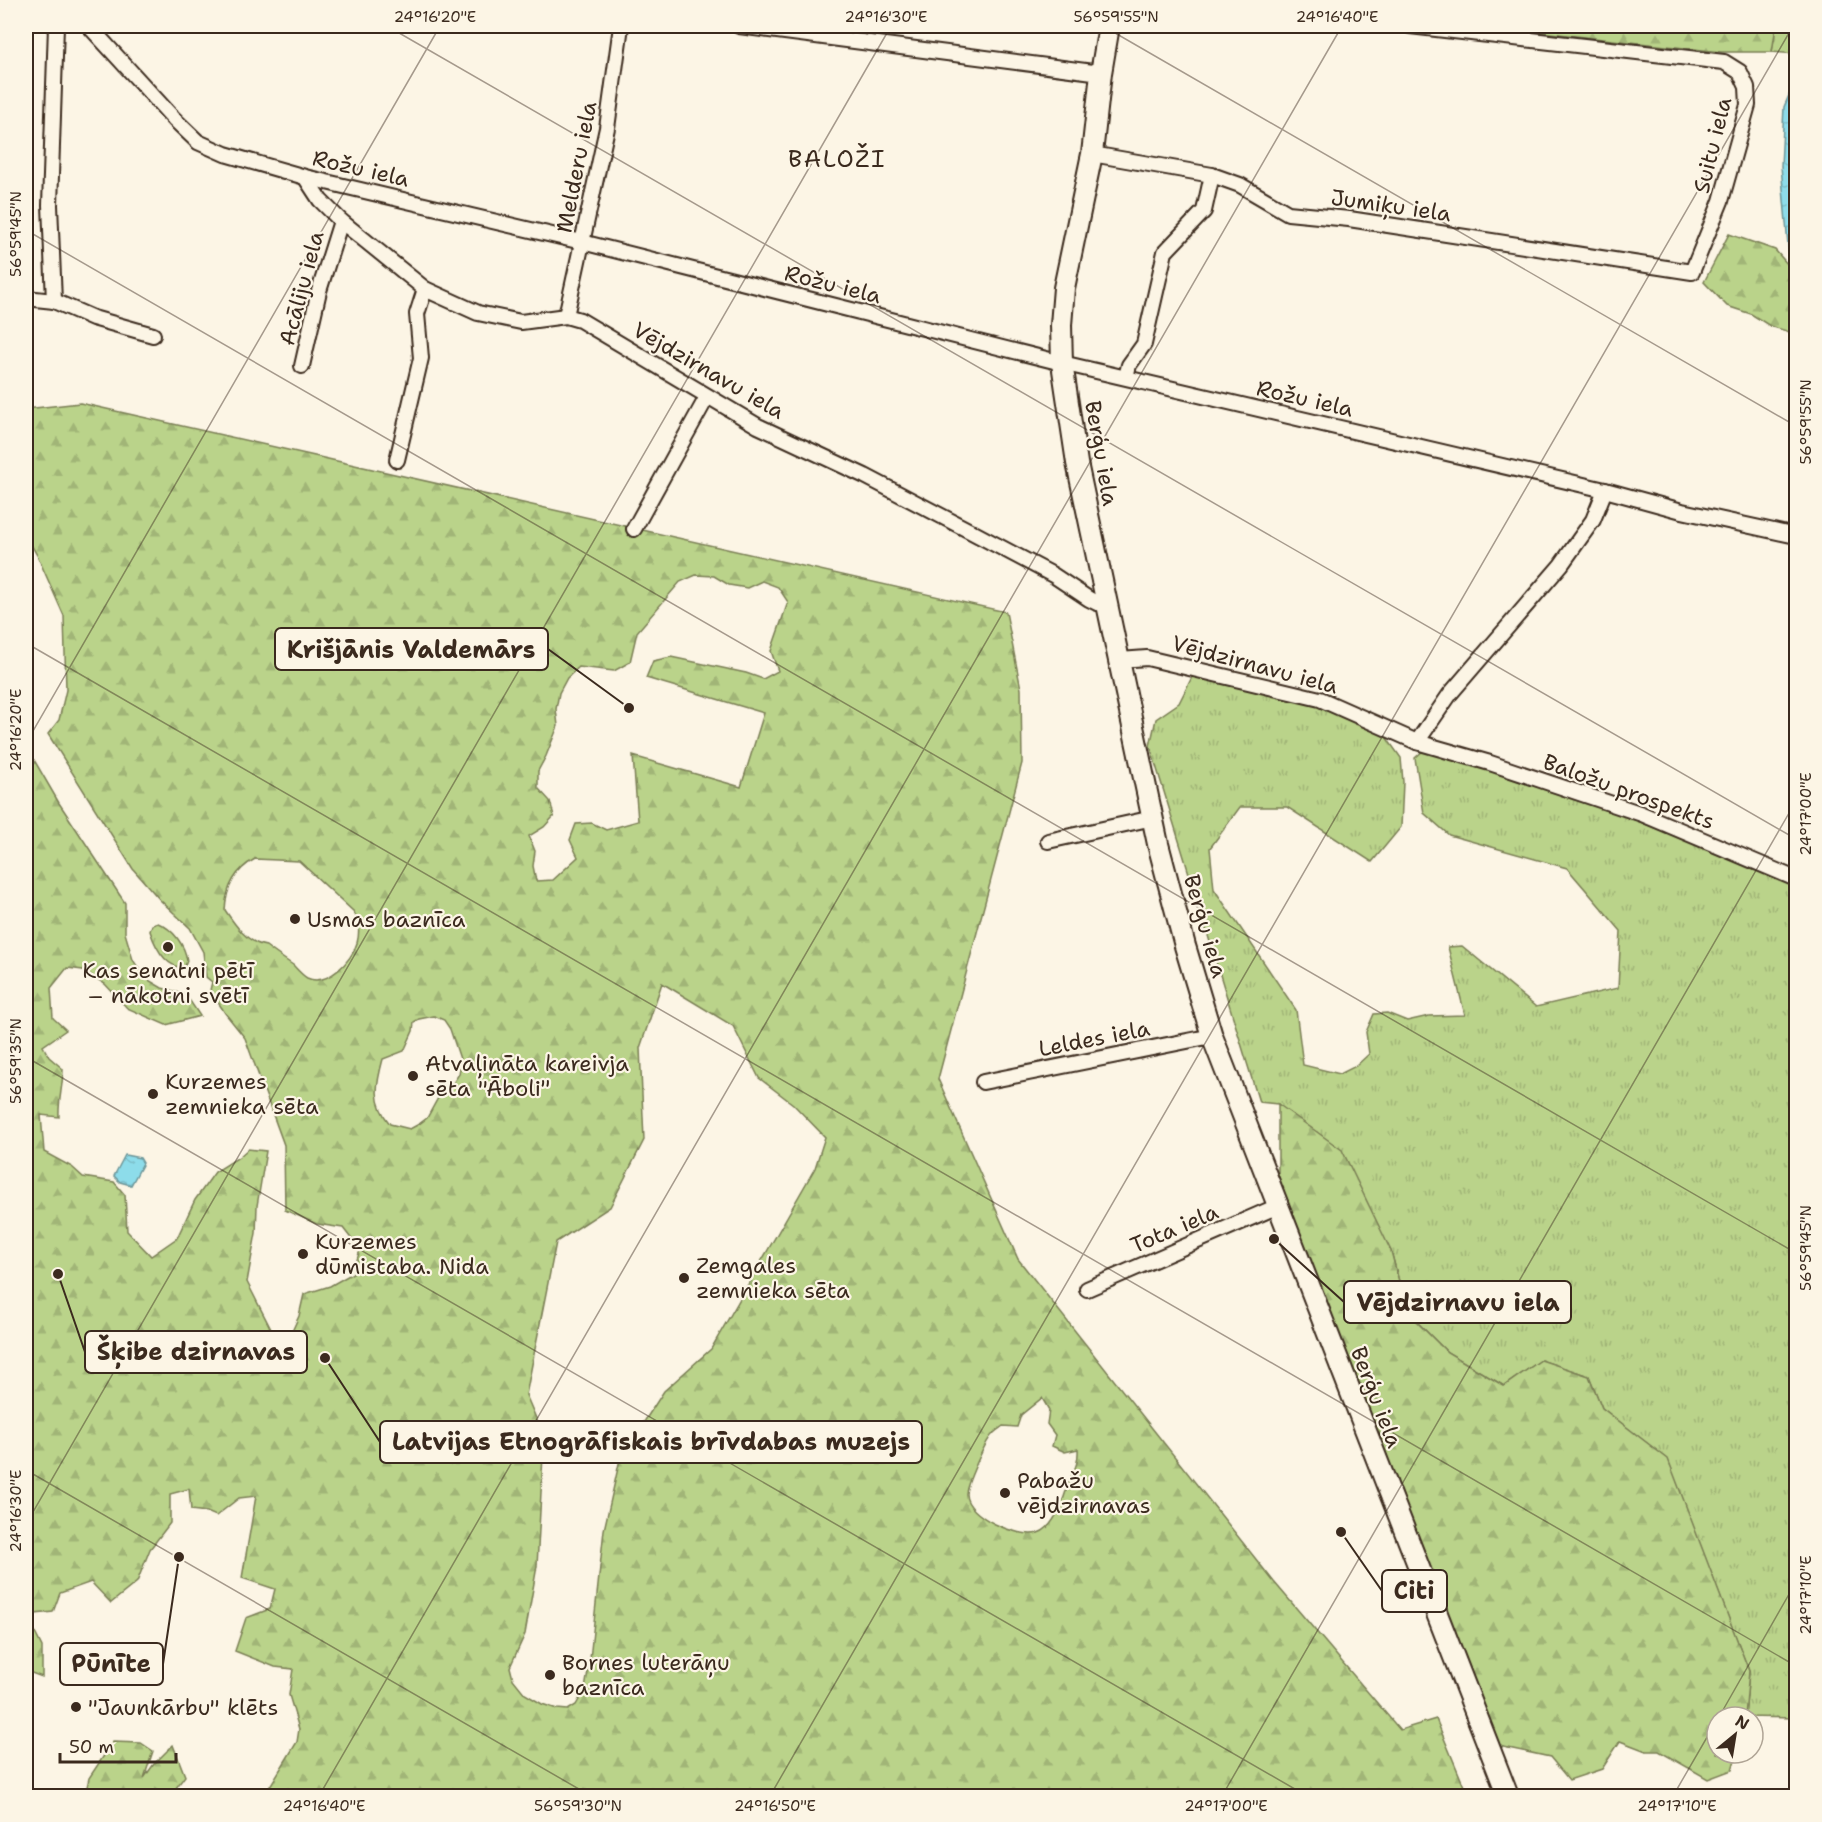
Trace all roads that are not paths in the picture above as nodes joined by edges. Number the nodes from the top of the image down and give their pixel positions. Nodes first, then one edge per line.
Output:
1 (56, 26) edge
2 (89, 26) edge
3 (621, 26) edge
4 (738, 26) edge
5 (1109, 26) edge
6 (1410, 26) edge
7 (818, 30) edge
8 (1101, 73) junction
9 (1092, 154) junction
10 (1212, 175) junction
11 (305, 177) junction
12 (341, 221) junction
13 (582, 242) junction
14 (1692, 272) joint
15 (425, 289) junction
16 (26, 298) edge
17 (54, 301) junction
18 (566, 316) junction
19 (153, 335) dead end
20 (1062, 363) junction
21 (302, 366) dead end
22 (1126, 377) junction
23 (707, 397) junction
24 (397, 460) dead end
25 (1611, 491) junction
26 (634, 529) dead end
27 (1797, 536) edge
28 (1108, 604) junction
29 (1120, 660) junction
30 (1417, 742) junction
31 (1443, 751) joint
32 (1153, 818) junction
33 (1048, 841) dead end
34 (1797, 879) edge
35 (1212, 1036) junction
36 (983, 1082) dead end
37 (1278, 1206) junction
38 (1087, 1289) dead end
39 (1508, 1797) edge

1 - 17 street
2 - 11 street, Rožu iela
3 - 13 street, Melderu iela
4 - 7 street
5 - 8 main road, Berģu iela
6 - 14 street, Suitu iela
7 - 8 street
8 - 9 main road, Berģu iela
9 - 10 street, Jumiķu iela
9 - 20 main road, Berģu iela
10 - 14 street, Jumiķu iela
10 - 22 street
11 - 12 street
11 - 13 street, Rožu iela
12 - 15 street
12 - 21 street, Acāliju iela
13 - 18 street, Melderu iela
13 - 20 street, Rožu iela
15 - 18 street
15 - 24 street
16 - 17 street
17 - 19 street
18 - 23 street, Vējdzirnavu iela
20 - 22 street, Rožu iela
20 - 28 main road, Berģu iela
22 - 25 street, Rožu iela
23 - 26 street
23 - 28 street, Vējdzirnavu iela
25 - 27 street, Rožu iela
25 - 30 street
28 - 29 main road, Berģu iela
29 - 30 street, Vējdzirnavu iela
29 - 32 main road, Berģu iela
30 - 31 street, Vējdzirnavu iela
31 - 34 street, Baložu prospekts
32 - 33 street
32 - 35 main road, Berģu iela
35 - 36 street, Leldes iela
35 - 37 main road, Berģu iela
37 - 38 street, Tota iela
37 - 39 main road, Berģu iela

